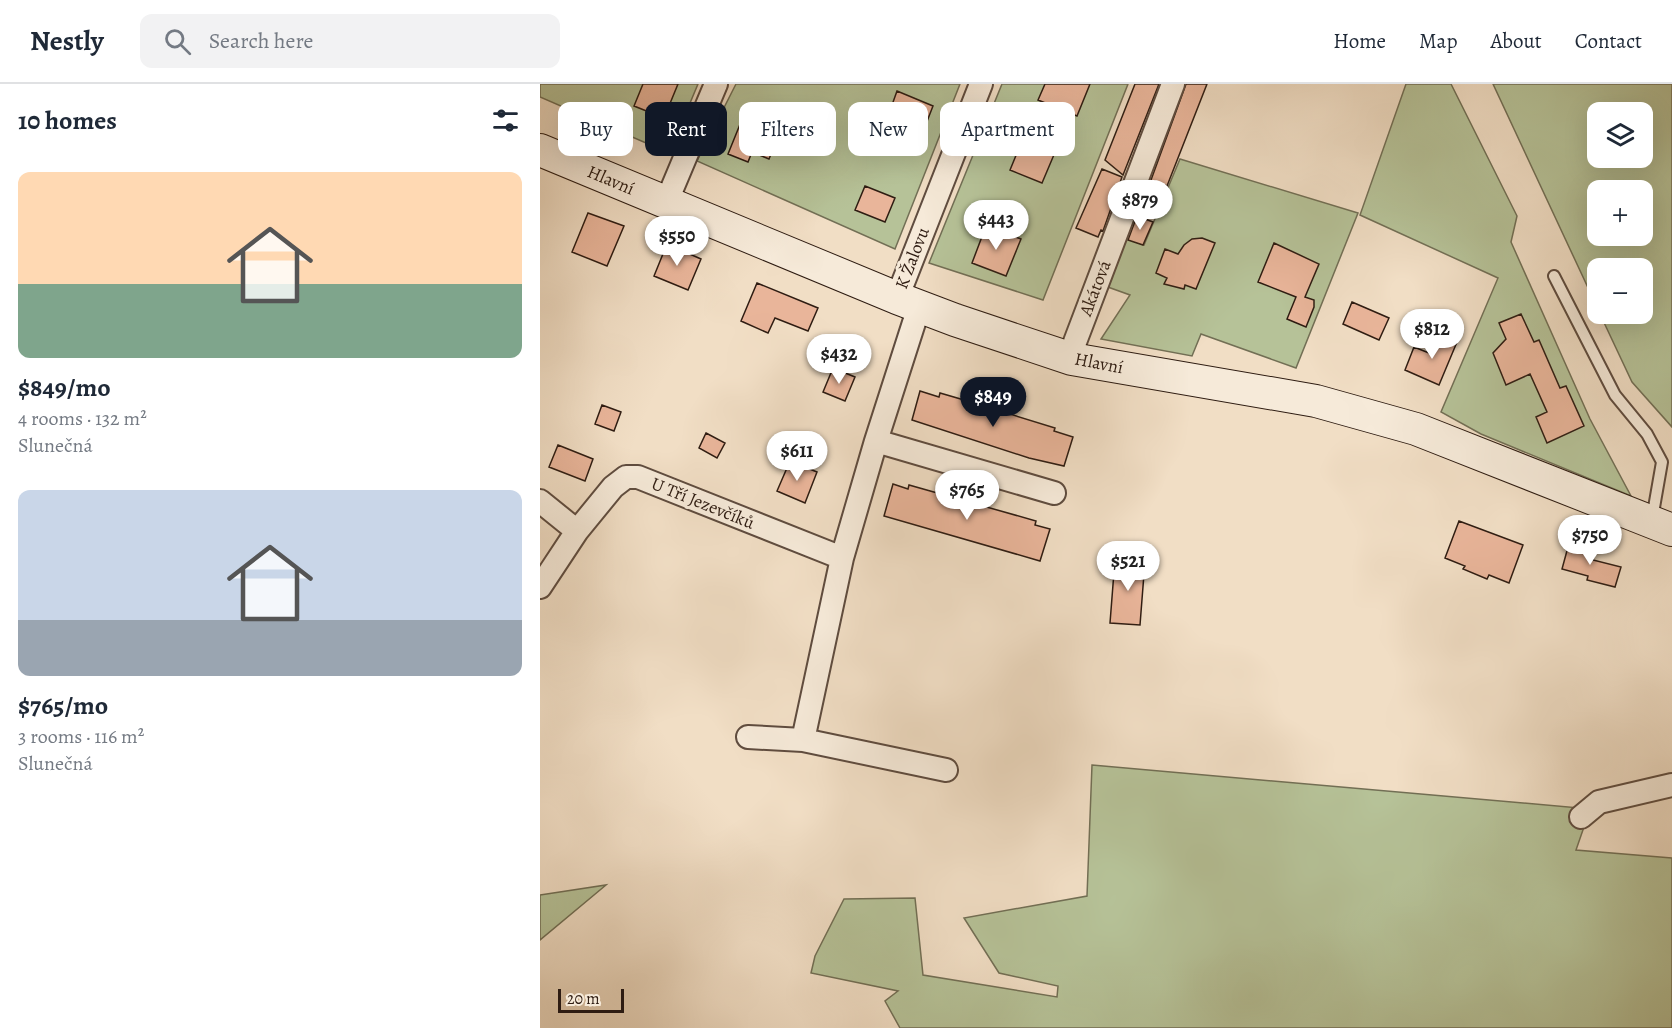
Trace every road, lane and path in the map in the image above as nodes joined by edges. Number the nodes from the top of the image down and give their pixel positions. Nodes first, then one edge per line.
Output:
1 (716, 84) edge
2 (981, 84) edge
3 (1173, 84) edge
4 (540, 150) edge
5 (666, 203) junction
6 (1554, 276) dead end
7 (908, 302) junction
8 (1072, 358) junction
9 (876, 441) junction
10 (1054, 493) dead end
11 (540, 501) edge
12 (1662, 526) edge
13 (576, 531) junction
14 (842, 558) junction
15 (540, 587) edge
16 (748, 737) dead end
17 (803, 740) junction
18 (946, 770) dead end
19 (1672, 785) edge
20 (1581, 817) dead end

1 - 5 street
2 - 7 street, K Žalovu
3 - 8 street, Akátová
4 - 5 street, Hlavní
5 - 7 street, Hlavní
6 - 12 lane
7 - 8 street, Hlavní
7 - 9 street
8 - 12 street, Hlavní
9 - 10 street
9 - 14 street
11 - 13 street
13 - 14 street, U Tří Jezevčíků
13 - 15 street, U Tří Jezevčíků
14 - 17 street
16 - 17 street
17 - 18 street
19 - 20 street

